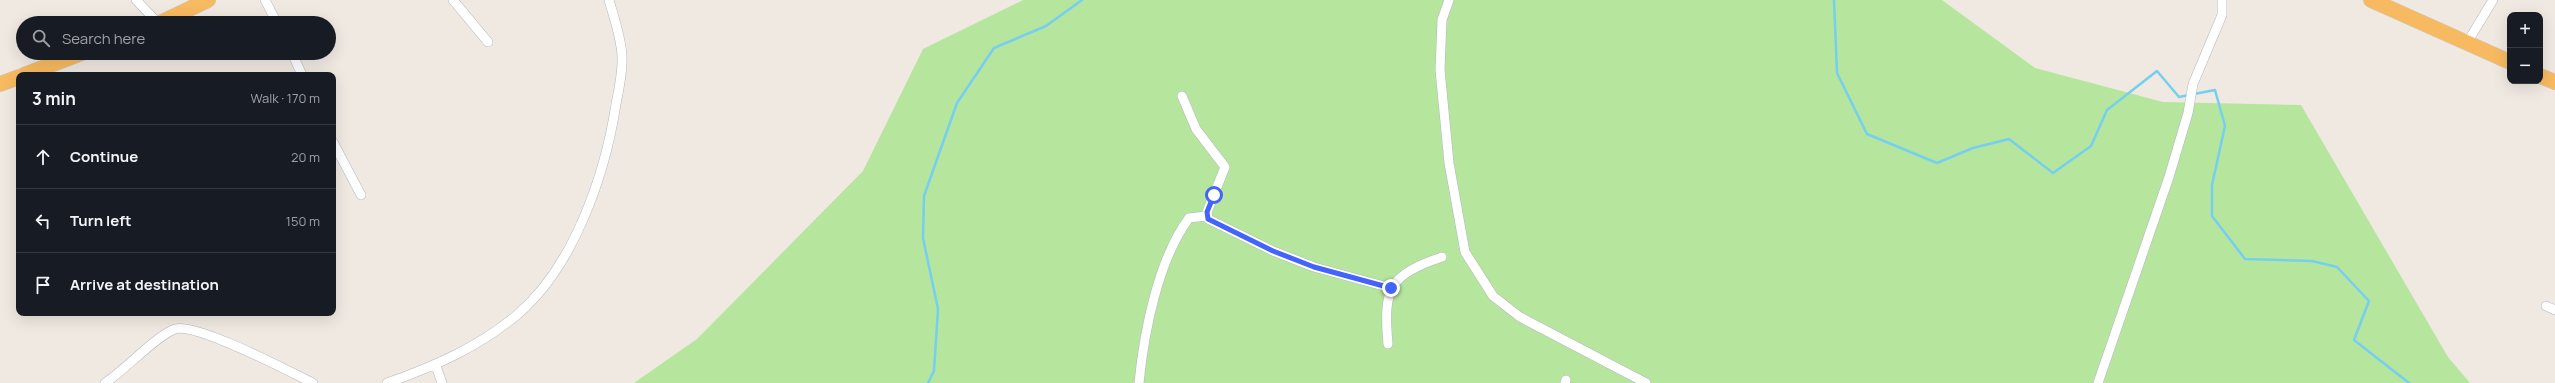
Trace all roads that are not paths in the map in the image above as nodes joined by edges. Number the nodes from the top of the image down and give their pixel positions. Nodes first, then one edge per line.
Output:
1 (136, 0) edge
2 (208, 0) edge
3 (265, 0) edge
4 (453, 0) edge
5 (609, 0) edge
6 (1449, 0) edge
7 (2222, 0) edge
8 (2371, 0) edge
9 (2493, 0) edge
10 (152, 16) edge
11 (174, 16) edge
12 (273, 16) edge
13 (488, 42) dead end
14 (2467, 43) junction
15 (64, 60) edge
16 (295, 60) edge
17 (2507, 61) edge
18 (32, 72) edge
19 (301, 72) edge
20 (2543, 77) edge
21 (16, 78) edge
22 (2555, 82) edge
23 (0, 84) edge
24 (1182, 96) dead end
25 (336, 148) edge
26 (361, 195) dead end
27 (1206, 216) junction
28 (1442, 257) dead end
29 (1391, 288) junction
30 (2546, 306) dead end
31 (2555, 310) edge
32 (1388, 344) dead end
33 (436, 366) junction
34 (105, 383) edge
35 (313, 383) edge
36 (387, 383) edge
37 (442, 383) edge
38 (1139, 383) edge
39 (1646, 383) edge
40 (2098, 383) edge

1 - 10 street
2 - 11 highway
3 - 12 street
4 - 13 street
5 - 33 street
6 - 39 street
7 - 40 street
8 - 14 highway
9 - 14 street
14 - 17 highway
15 - 18 highway
16 - 19 street
20 - 22 highway
21 - 23 highway
24 - 27 street
25 - 26 street
27 - 29 street
27 - 38 street
28 - 29 street
29 - 32 street
30 - 31 street
33 - 36 street
33 - 37 street
34 - 35 street

